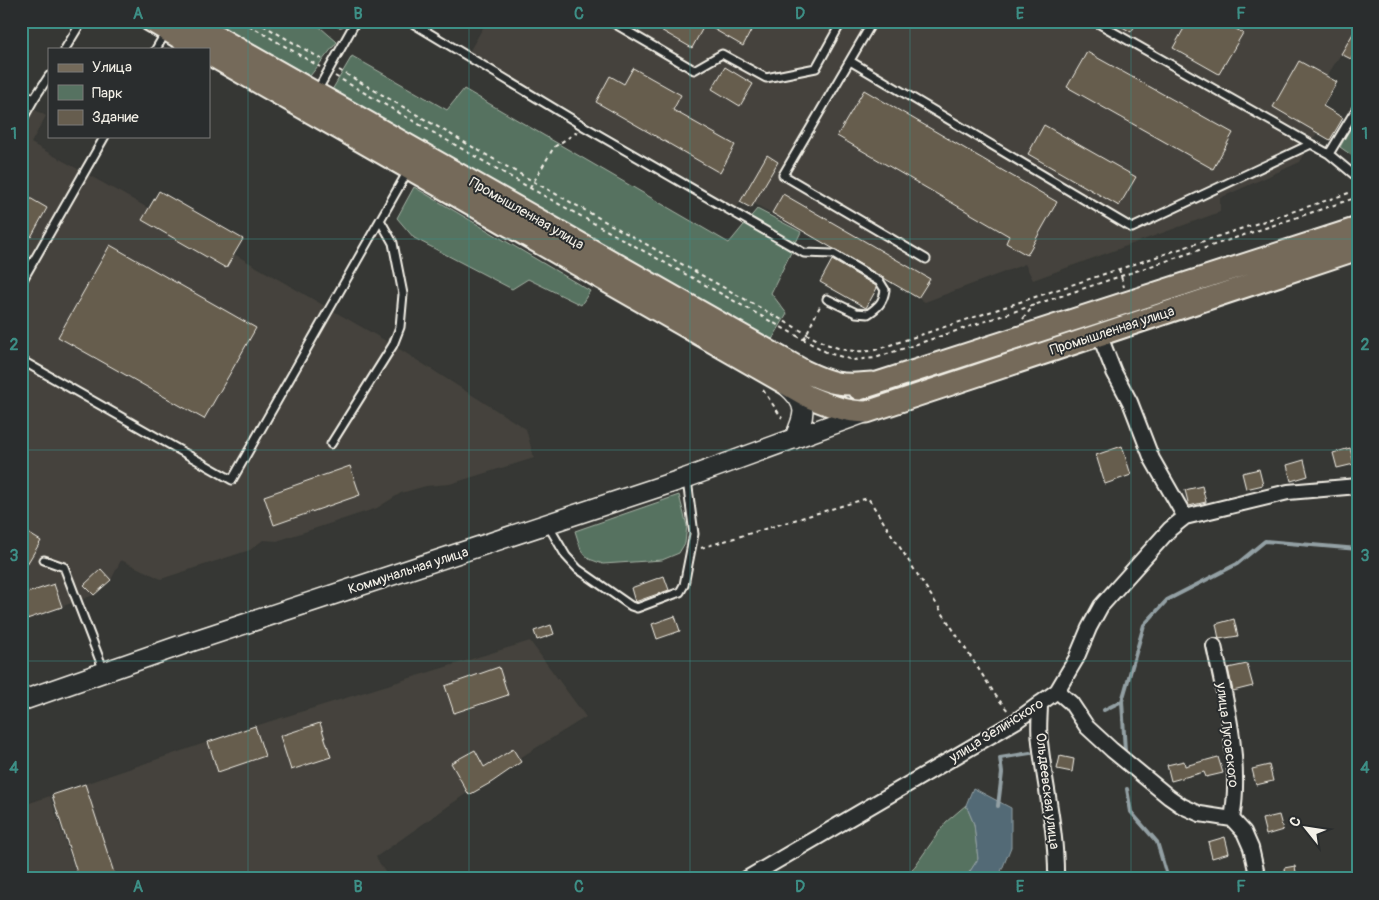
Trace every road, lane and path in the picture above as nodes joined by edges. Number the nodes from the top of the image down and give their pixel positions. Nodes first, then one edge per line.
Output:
1 (82, 21) edge
2 (189, 21) edge
3 (256, 21) edge
4 (356, 21) edge
5 (409, 21) edge
6 (610, 21) edge
7 (842, 21) edge
8 (873, 21) edge
9 (1094, 21) edge
10 (163, 24) edge
11 (66, 48) edge
12 (156, 48) edge
13 (198, 48) edge
14 (210, 54) edge
15 (850, 61) junction
16 (332, 65) junction
17 (48, 78) edge
18 (21, 92) edge
19 (34, 99) junction
20 (310, 101) junction
21 (1358, 106) edge
22 (21, 122) edge
23 (585, 127) junction
24 (104, 138) edge
25 (1311, 144) junction
26 (1328, 154) junction
27 (414, 160) junction
28 (499, 170) dead end
29 (1358, 178) edge
30 (530, 188) dead end
31 (380, 220) junction
32 (1358, 228) edge
33 (1358, 249) edge
34 (926, 259) dead end
35 (1119, 269) dead end
36 (21, 283) edge
37 (1124, 286) dead end
38 (827, 299) dead end
39 (818, 309) dead end
40 (1093, 314) junction
41 (1099, 334) junction
42 (804, 339) dead end
43 (21, 360) edge
44 (826, 381) junction
45 (783, 382) junction
46 (872, 383) junction
47 (828, 405) junction
48 (867, 412) junction
49 (794, 439) junction
50 (331, 444) dead end
51 (686, 478) junction
52 (1358, 486) edge
53 (1185, 517) junction
54 (548, 524) junction
55 (690, 551) junction
56 (44, 560) dead end
57 (1214, 646) dead end
58 (104, 671) junction
59 (1057, 691) junction
60 (21, 701) edge
61 (1040, 703) junction
62 (1016, 721) junction
63 (1232, 819) junction
64 (746, 879) edge
65 (1056, 879) edge
66 (1258, 879) edge

1 - 11 lane
2 - 20 main road, Промышленная улица
3 - 16 path
4 - 16 lane
5 - 23 lane
6 - 7 lane
8 - 15 lane
9 - 25 lane
10 - 12 lane
10 - 13 main road
14 - 20 main road, Промышленная улица
15 - 25 lane
15 - 34 lane
16 - 20 lane
16 - 28 path
17 - 19 lane
18 - 19 lane
19 - 22 lane
20 - 27 main road, Промышленная улица
21 - 26 lane
23 - 30 path
23 - 38 lane
24 - 36 lane
25 - 26 lane
26 - 29 lane
27 - 31 lane
27 - 44 main road, Промышленная улица
27 - 45 main road, Промышленная улица
31 - 43 lane
31 - 50 lane
32 - 40 main road, Промышленная улица
33 - 41 main road, Промышленная улица
35 - 37 path
39 - 42 path
40 - 41 main road
40 - 46 main road, Промышленная улица
41 - 48 main road, Промышленная улица
41 - 53 street
44 - 46 main road, Промышленная улица
44 - 47 main road
45 - 47 main road, Промышленная улица
45 - 49 main road, Промышленная улица
46 - 47 main road, Промышленная улица
47 - 48 main road, Промышленная улица
47 - 49 main road, Промышленная улица
48 - 49 main road, Промышленная улица
49 - 51 main road, Коммунальная улица
51 - 54 main road, Коммунальная улица
51 - 55 lane
52 - 53 street
53 - 59 street, улица Зелинского
54 - 55 lane
54 - 58 main road, Коммунальная улица
55 - 62 path
56 - 58 lane
57 - 63 street, улица Луговского
58 - 60 main road, Коммунальная улица
59 - 61 street, улица Зелинского
59 - 63 street
61 - 62 street, улица Зелинского
61 - 65 street, Ольдеевская улица
62 - 64 street, улица Зелинского
63 - 66 street

